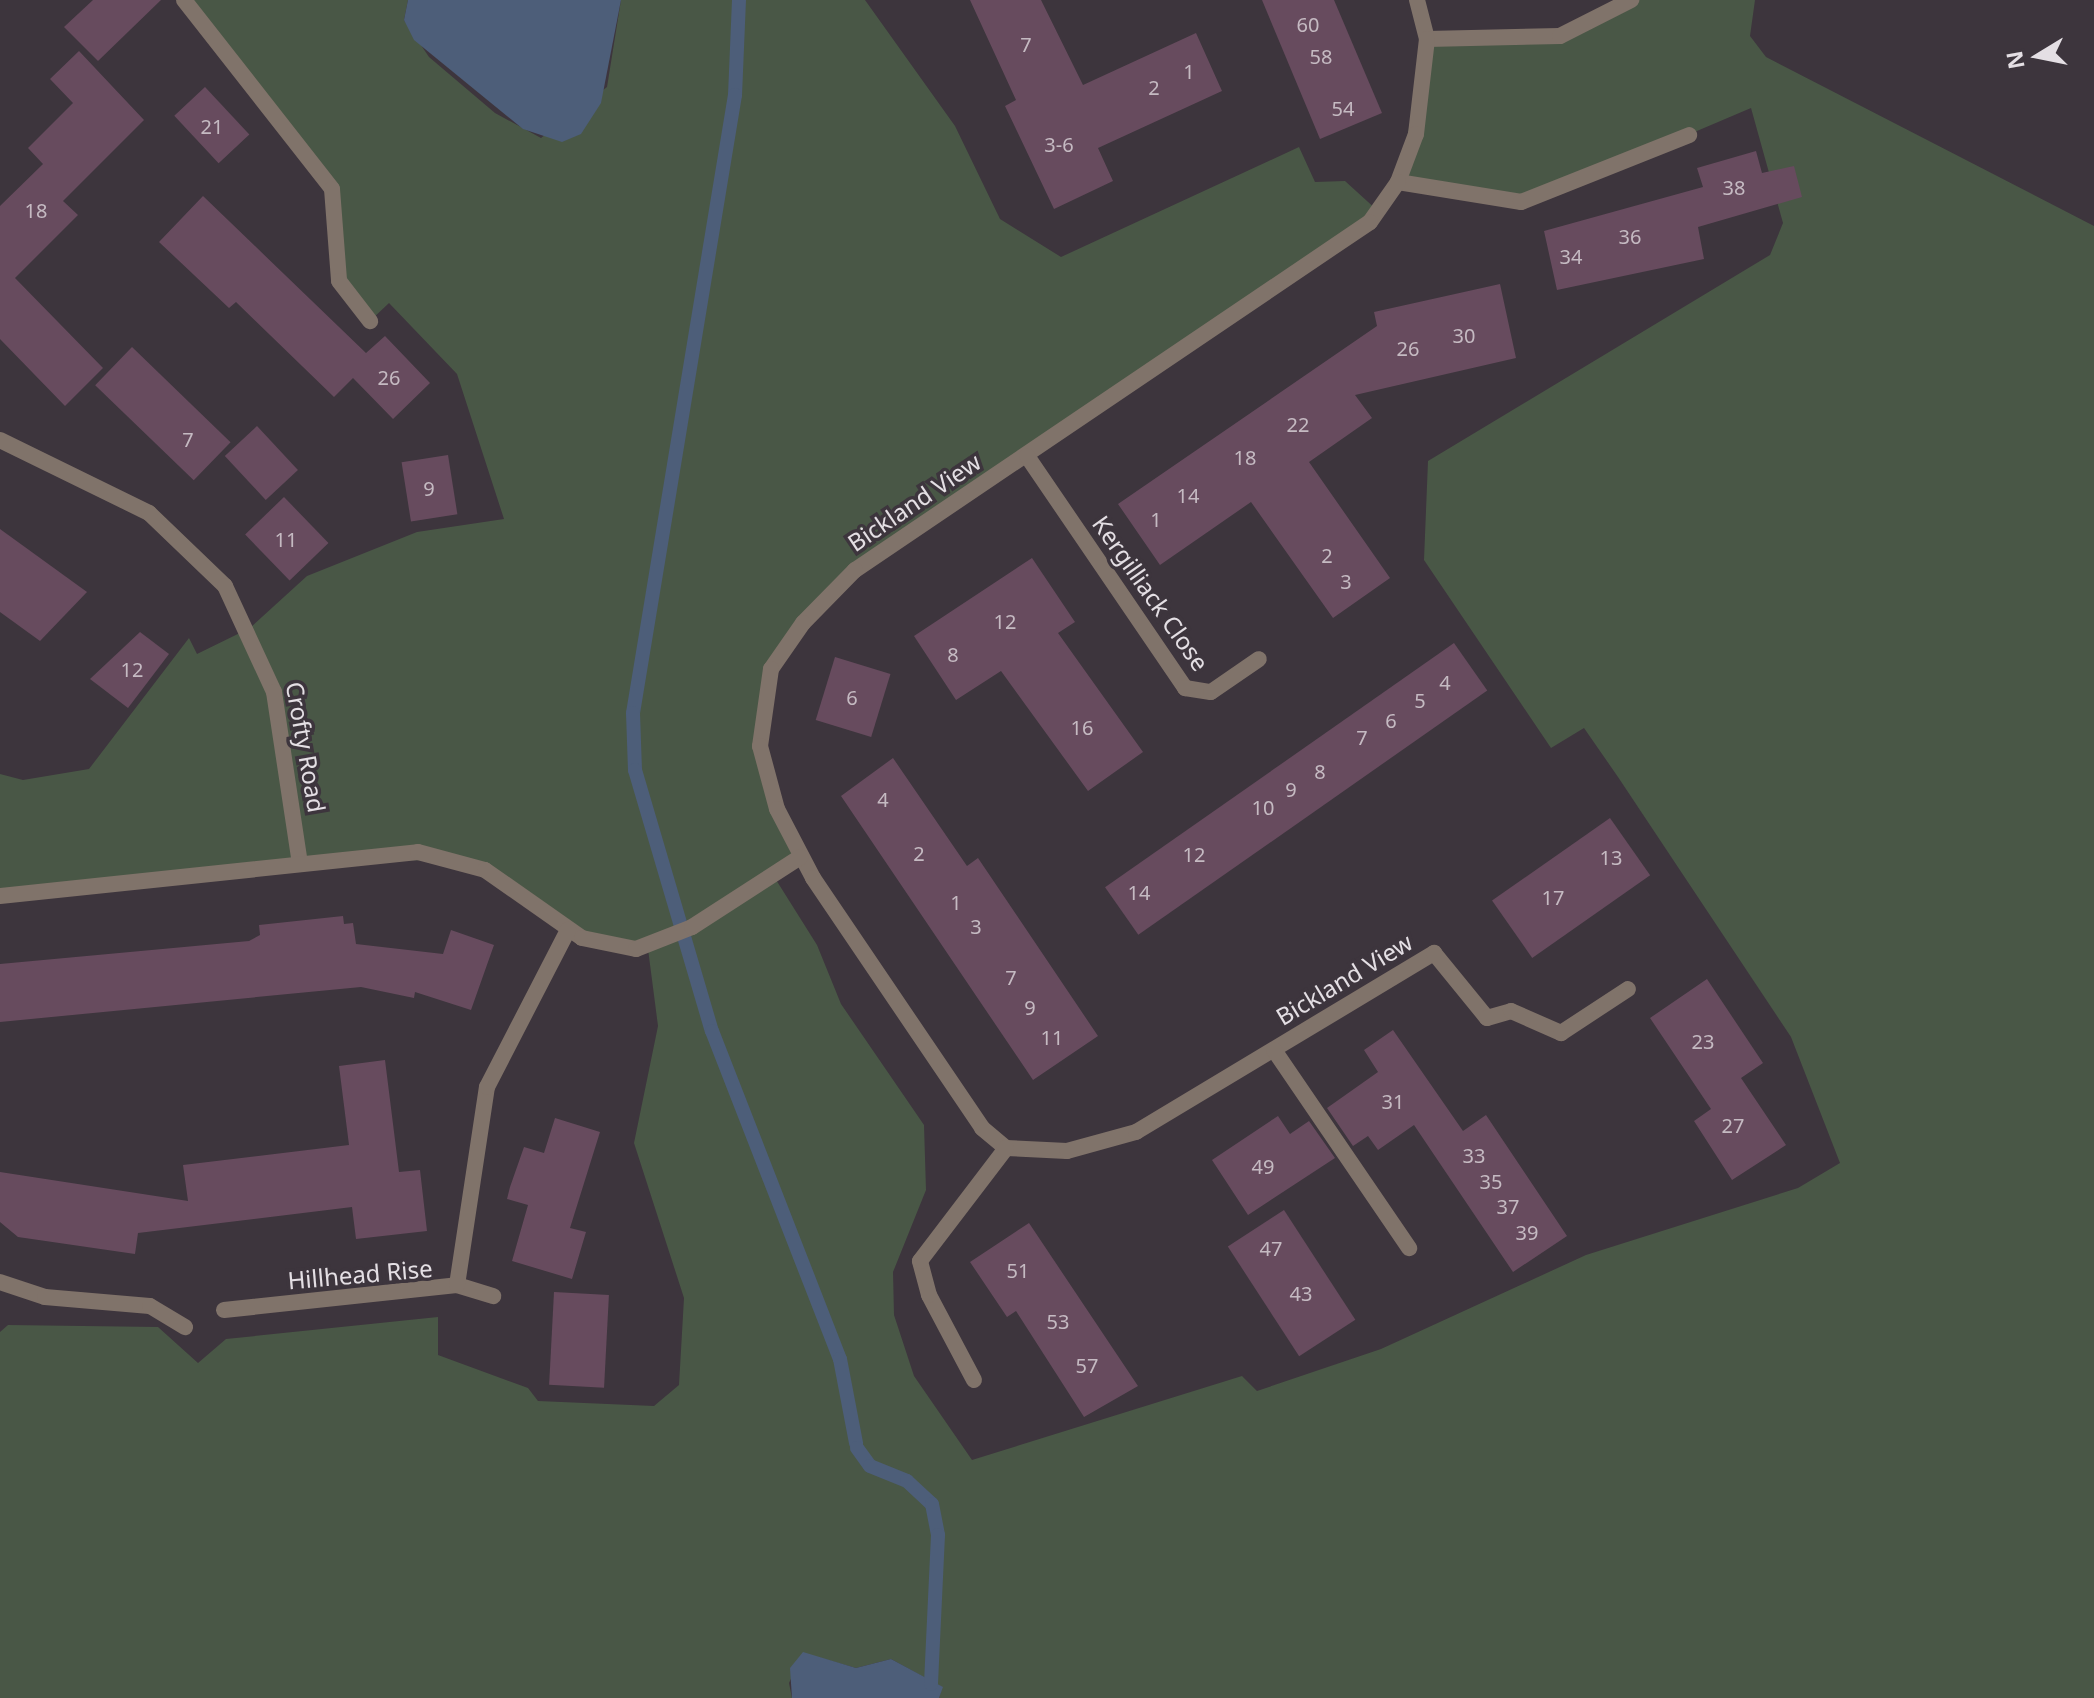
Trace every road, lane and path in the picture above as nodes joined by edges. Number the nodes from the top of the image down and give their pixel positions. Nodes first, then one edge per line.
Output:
1 (184, 0) edge
2 (1417, 0) edge
3 (1631, 0) edge
4 (1427, 39) junction
5 (1689, 135) dead end
6 (1398, 182) junction
7 (370, 321) dead end
8 (0, 440) edge
9 (1027, 456) junction
10 (1259, 659) dead end
11 (800, 857) junction
12 (300, 863) junction
13 (0, 896) edge
14 (568, 930) junction
15 (1628, 989) dead end
16 (1274, 1050) junction
17 (1006, 1148) junction
18 (1409, 1248) dead end
19 (0, 1282) edge
20 (457, 1285) junction
21 (493, 1296) dead end
22 (224, 1310) dead end
23 (185, 1327) dead end
24 (974, 1380) dead end

1 - 7 street
2 - 4 street, Bickland View
3 - 4 street
4 - 6 street, Bickland View
5 - 6 street
6 - 9 street, Bickland View
8 - 12 street, Crofty Road
9 - 10 street, Kergilliack Close
9 - 11 street, Bickland View
11 - 14 street
11 - 17 street, Bickland View
12 - 13 street
12 - 14 street
14 - 20 street, Hillhead Rise
15 - 16 street, Bickland View
16 - 17 street, Bickland View
16 - 18 street, Bickland View
17 - 24 street
19 - 23 street
20 - 21 street
20 - 22 street, Hillhead Rise

